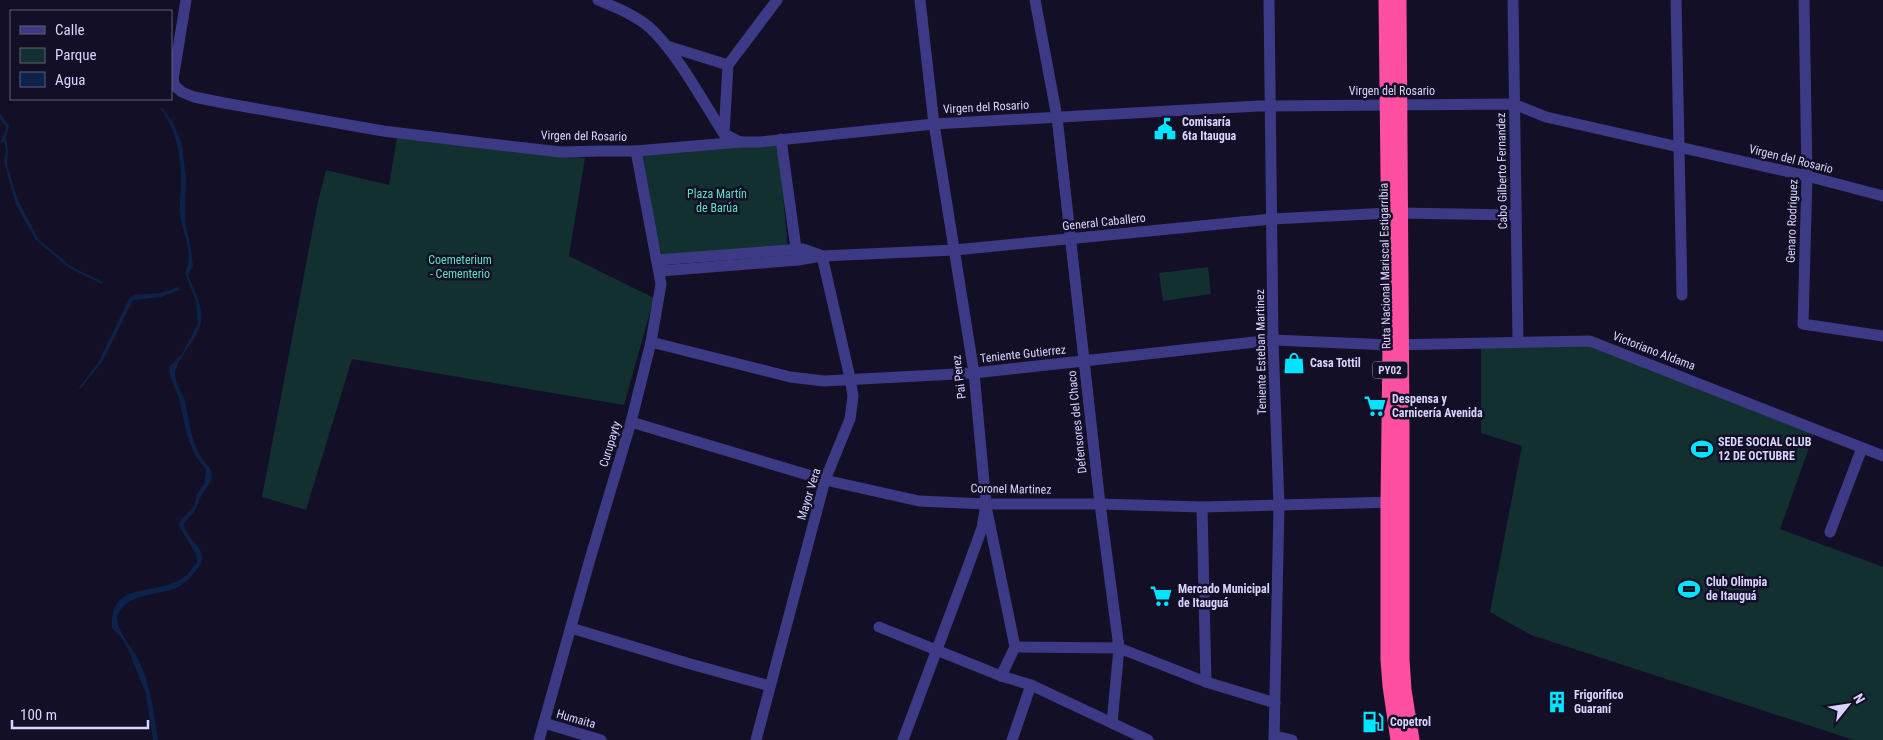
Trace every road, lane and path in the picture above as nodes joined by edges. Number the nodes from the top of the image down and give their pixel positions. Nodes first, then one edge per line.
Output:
1 (186, 0) edge
2 (598, 0) edge
3 (777, 0) edge
4 (920, 0) edge
5 (1035, 0) edge
6 (1269, 0) edge
7 (1386, 0) edge
8 (1399, 0) edge
9 (1513, 0) edge
10 (1676, 0) edge
11 (1804, 0) edge
12 (667, 46) junction
13 (728, 65) junction
14 (1392, 104) junction
15 (1514, 104) junction
16 (1271, 106) junction
17 (1057, 117) junction
18 (934, 124) junction
19 (724, 134) junction
20 (784, 139) junction
21 (740, 142) junction
22 (1679, 146) junction
23 (636, 151) junction
24 (1807, 176) junction
25 (1883, 196) edge
26 (1394, 213) junction
27 (1516, 215) junction
28 (1272, 219) junction
29 (1071, 239) junction
30 (955, 250) junction
31 (801, 254) junction
32 (822, 256) junction
33 (659, 265) junction
34 (1682, 295) dead end
35 (1883, 336) edge
36 (1274, 340) junction
37 (1518, 341) junction
38 (651, 342) junction
39 (1396, 345) junction
40 (1084, 361) junction
41 (974, 373) junction
42 (850, 378) junction
43 (631, 422) junction
44 (1862, 448) junction
45 (1883, 456) edge
46 (826, 480) junction
47 (1395, 502) junction
48 (986, 504) junction
49 (1100, 504) junction
50 (1202, 506) junction
51 (1279, 506) junction
52 (1830, 532) dead end
53 (879, 627) dead end
54 (571, 628) junction
55 (1015, 647) junction
56 (1119, 648) junction
57 (936, 651) junction
58 (1001, 676) junction
59 (1206, 682) junction
60 (1031, 685) junction
61 (770, 686) junction
62 (1275, 703) junction
63 (1112, 723) junction
64 (544, 724) junction
65 (1274, 738) edge
66 (539, 740) edge
67 (601, 740) edge
68 (756, 740) edge
69 (903, 740) edge
70 (1012, 740) edge
71 (1148, 740) edge
72 (1292, 740) edge
73 (1398, 740) edge
74 (1412, 740) edge

1 - 23 street, Virgen del Rosario
2 - 12 street
3 - 13 street
4 - 18 street, Pai Perez
5 - 17 street, Defensores del Chaco
6 - 16 street, Teniente Esteban Martinez
7 - 14 highway, Ruta Nacional Mariscal Estigarribia / PY02
8 - 14 highway, Ruta Nacional Mariscal Estigarribia / PY02
9 - 15 street, Cabo Gilberto Fernandez
10 - 22 street
11 - 24 street, Genaro Rodriguez
12 - 13 street
12 - 19 street
13 - 19 street
14 - 15 street, Virgen del Rosario
14 - 16 street, Virgen del Rosario
14 - 26 highway, Ruta Nacional Mariscal Estigarribia / PY02
15 - 22 street, Virgen del Rosario
15 - 27 street, Cabo Gilberto Fernandez
16 - 17 street, Virgen del Rosario
16 - 28 street, Teniente Esteban Martinez
17 - 18 street, Virgen del Rosario
17 - 29 street, Defensores del Chaco
18 - 20 street, Virgen del Rosario
18 - 30 street, Pai Perez
19 - 21 street
20 - 21 street, Virgen del Rosario
20 - 31 street
21 - 23 street, Virgen del Rosario
22 - 24 street, Virgen del Rosario
22 - 34 street
23 - 33 street, Curupayty
24 - 25 street, Virgen del Rosario
24 - 35 street, Genaro Rodriguez
26 - 27 street, General Caballero
26 - 28 street, General Caballero
26 - 39 highway, Ruta Nacional Mariscal Estigarribia / PY02
27 - 37 street, Cabo Gilberto Fernandez
28 - 29 street, General Caballero
28 - 36 street, Teniente Esteban Martinez
29 - 30 street, General Caballero
29 - 40 street, Defensores del Chaco
30 - 32 street, General Caballero
30 - 41 street, Pai Perez
31 - 32 street, General Caballero
31 - 33 street, General Caballero
32 - 42 street, Mayor Vera
33 - 38 street, Curupayty
36 - 39 street, Teniente Gutierrez
36 - 40 street, Teniente Gutierrez
36 - 51 street, Teniente Esteban Martinez
37 - 39 street, Victoriano Aldama
37 - 44 street, Victoriano Aldama
38 - 42 street, Teniente Gutierrez
38 - 43 street, Curupayty
39 - 47 highway, Ruta Nacional Mariscal Estigarribia / PY02
40 - 41 street, Teniente Gutierrez
40 - 49 street, Defensores del Chaco
41 - 42 street, Teniente Gutierrez
41 - 48 street, Pai Perez
42 - 46 street, Mayor Vera
43 - 46 street, Coronel Martinez
43 - 54 street, Curupayty
44 - 45 street, Victoriano Aldama
44 - 52 street
46 - 48 street, Coronel Martinez
46 - 61 street, Mayor Vera
47 - 51 street, Coronel Martinez
47 - 73 highway, Ruta Nacional Mariscal Estigarribia / PY02
47 - 74 highway, Ruta Nacional Mariscal Estigarribia / PY02
48 - 49 street, Coronel Martinez
48 - 55 street
48 - 57 street, Pai Perez
49 - 50 street, Coronel Martinez
49 - 56 street, Defensores del Chaco
50 - 51 street, Coronel Martinez
50 - 59 street
51 - 62 street, Teniente Esteban Martinez
53 - 57 street
54 - 61 street
54 - 64 street, Curupayty
55 - 56 street
55 - 58 street
56 - 59 street
56 - 63 street, Defensores del Chaco
57 - 58 street
57 - 69 street, Pai Perez
58 - 60 street
59 - 62 street
60 - 63 street
60 - 70 street
61 - 68 street, Mayor Vera
62 - 65 street, Teniente Esteban Martinez
63 - 71 street
64 - 66 street, Curupayty
64 - 67 street, Humaita
65 - 72 street

